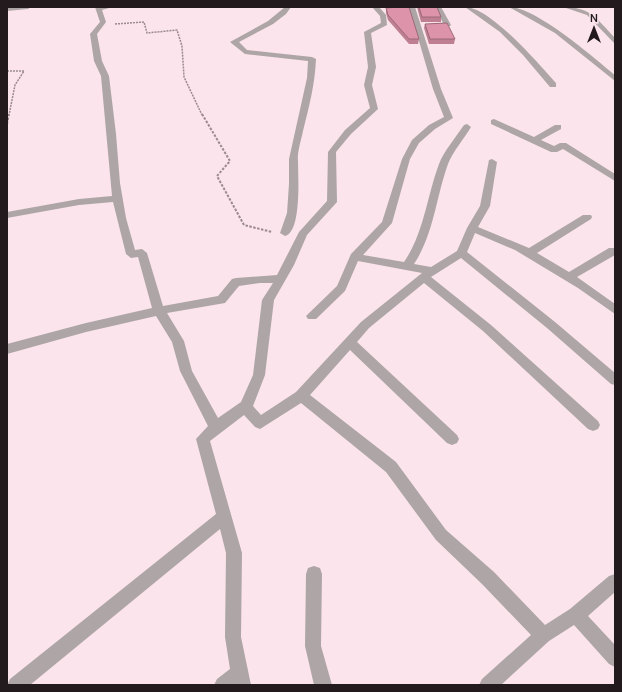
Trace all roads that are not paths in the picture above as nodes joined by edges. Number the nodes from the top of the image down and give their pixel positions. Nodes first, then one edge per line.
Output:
1 (28, 7) edge
2 (110, 7) edge
3 (288, 7) edge
4 (375, 7) edge
5 (412, 7) edge
6 (438, 7) edge
7 (468, 7) edge
8 (512, 7) edge
9 (566, 7) edge
10 (7, 9) edge
11 (417, 25) junction
12 (615, 42) edge
13 (615, 79) edge
14 (553, 85) dead end
15 (494, 122) dead end
16 (558, 126) dead end
17 (467, 127) dead end
18 (534, 140) junction
19 (492, 162) dead end
20 (615, 178) edge
21 (118, 200) junction
22 (7, 215) edge
23 (587, 217) dead end
24 (472, 228) junction
25 (285, 233) road end
26 (612, 251) dead end
27 (461, 253) junction
28 (530, 253) junction
29 (355, 257) junction
30 (406, 267) junction
31 (429, 274) junction
32 (569, 277) junction
33 (281, 279) junction
34 (615, 310) edge
35 (159, 311) junction
36 (312, 316) dead end
37 (349, 342) junction
38 (7, 349) edge
39 (615, 380) edge
40 (301, 396) junction
41 (246, 406) junction
42 (593, 425) dead end
43 (216, 427) junction
44 (452, 439) dead end
45 (225, 516) junction
46 (314, 574) dead end
47 (615, 582) edge
48 (576, 615) junction
49 (543, 635) junction
50 (615, 658) edge
51 (241, 679) edge
52 (492, 684) edge
53 (16, 685) edge
54 (223, 685) edge
55 (323, 685) edge

1 - 10 street
2 - 21 street
3 - 25 street
4 - 33 street
5 - 11 street
6 - 11 street
7 - 14 street
8 - 13 street
9 - 12 street
11 - 29 street
15 - 18 street
16 - 18 street
17 - 30 street
18 - 20 street
19 - 24 street
21 - 22 street
21 - 35 street
23 - 28 street
24 - 27 street
24 - 28 street
26 - 32 street
27 - 31 street
27 - 39 street
28 - 32 street
29 - 30 street
29 - 36 street
30 - 31 street
31 - 37 street
31 - 42 street
32 - 34 street
33 - 35 street
33 - 41 street
35 - 38 street
35 - 43 street
37 - 40 street
37 - 44 street
40 - 41 street
40 - 49 street
41 - 43 street
43 - 45 street
45 - 51 street
45 - 53 street
46 - 55 street
47 - 48 street
48 - 49 street
48 - 50 street
49 - 52 street
51 - 54 street

